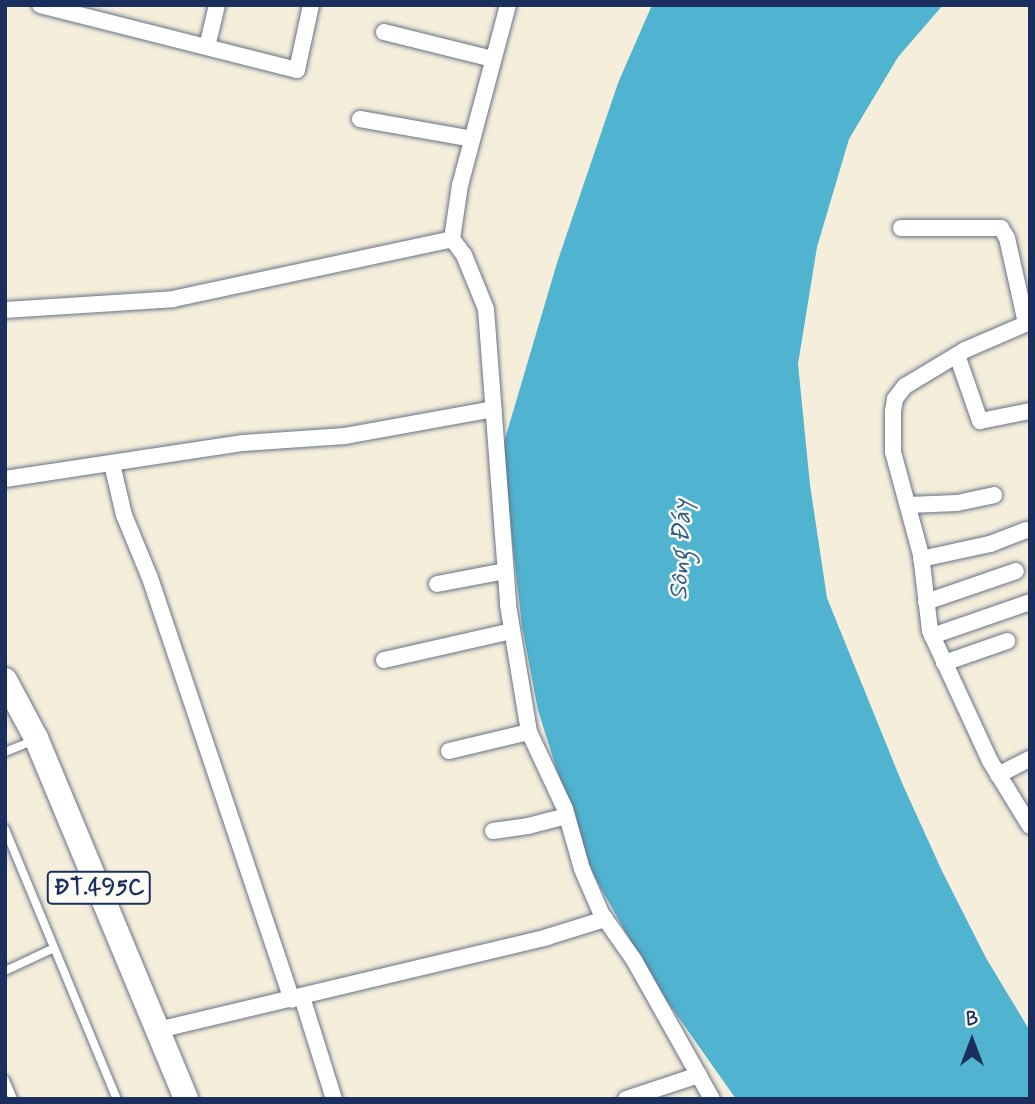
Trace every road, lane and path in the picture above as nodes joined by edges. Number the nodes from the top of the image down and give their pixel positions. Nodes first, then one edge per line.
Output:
1 (40, 5) edge
2 (217, 5) edge
3 (311, 5) edge
4 (508, 5) edge
5 (384, 32) dead end
6 (207, 47) junction
7 (493, 59) junction
8 (360, 119) dead end
9 (472, 139) junction
10 (901, 229) dead end
11 (452, 239) junction
12 (5, 310) edge
13 (1028, 323) edge
14 (957, 355) junction
15 (494, 410) junction
16 (1030, 411) edge
17 (112, 464) junction
18 (5, 479) edge
19 (994, 495) dead end
20 (908, 505) junction
21 (1026, 530) dead end
22 (921, 559) junction
23 (505, 571) junction
24 (1016, 571) dead end
25 (437, 584) dead end
26 (926, 602) junction
27 (1030, 602) edge
28 (512, 631) junction
29 (932, 636) junction
30 (1007, 641) dead end
31 (384, 660) dead end
32 (944, 663) junction
33 (5, 680) edge
34 (529, 732) junction
35 (36, 738) junction
36 (449, 751) dead end
37 (5, 752) edge
38 (1030, 759) edge
39 (998, 775) junction
40 (567, 816) junction
41 (1030, 826) edge
42 (5, 829) edge
43 (493, 831) dead end
44 (605, 919) junction
45 (54, 948) junction
46 (5, 971) edge
47 (297, 999) junction
48 (158, 1030) junction
49 (699, 1075) junction
50 (5, 1080) edge
51 (13, 1099) edge
52 (117, 1099) edge
53 (187, 1099) edge
54 (334, 1099) edge
55 (626, 1099) edge
56 (712, 1099) edge

1 - 6 street
2 - 6 street
3 - 6 street
4 - 7 street
5 - 7 street
7 - 9 street
8 - 9 street
9 - 11 street
10 - 13 street
11 - 12 street
11 - 15 street
13 - 14 street
14 - 16 street
14 - 20 street
15 - 17 street
15 - 23 street
17 - 18 street
17 - 47 street
19 - 20 street
20 - 22 street
21 - 22 street
22 - 26 street
23 - 25 street
23 - 28 street
24 - 26 street
26 - 29 street
27 - 29 street
28 - 31 street
28 - 34 street
29 - 32 street
30 - 32 street
32 - 39 street
33 - 35 main road, ĐT.495C
34 - 36 street
34 - 40 street
35 - 37 lane
35 - 48 main road, ĐT.495C
38 - 39 street
39 - 41 street
40 - 43 street
40 - 44 street
42 - 45 lane
44 - 47 street
44 - 49 street
45 - 46 lane
45 - 52 lane
47 - 48 street
47 - 54 street
48 - 53 main road, ĐT.495C
49 - 55 street
49 - 56 street
50 - 51 lane

